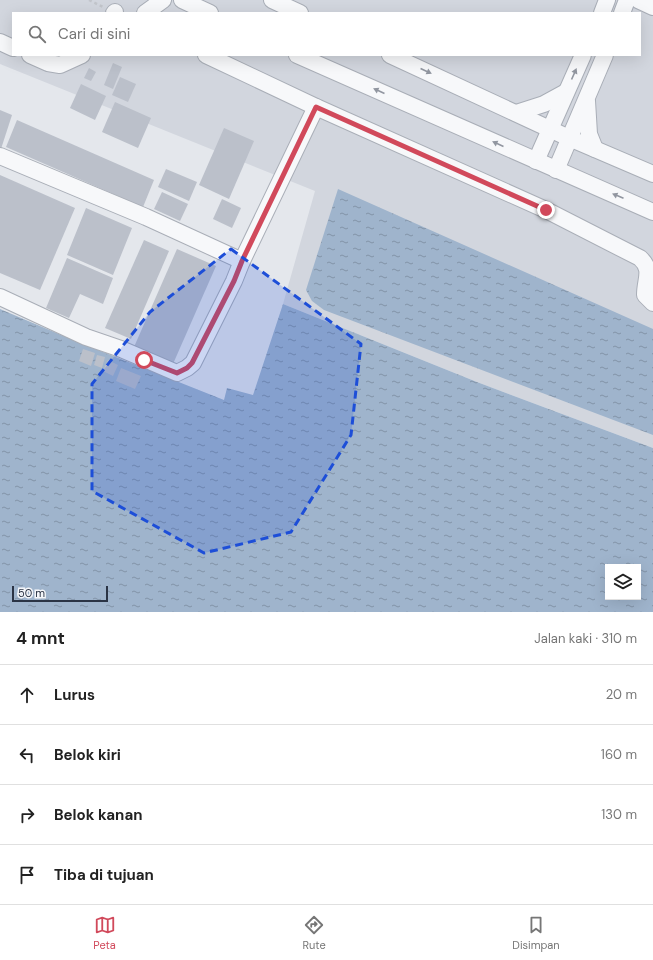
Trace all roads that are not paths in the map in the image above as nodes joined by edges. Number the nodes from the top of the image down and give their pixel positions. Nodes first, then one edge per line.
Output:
1 (163, 0) edge
2 (182, 0) edge
3 (272, 0) edge
4 (607, 0) edge
5 (628, 0) edge
6 (638, 0) edge
7 (204, 7) edge
8 (653, 7) edge
9 (146, 12) edge
10 (298, 12) edge
11 (602, 12) edge
12 (622, 12) edge
13 (0, 42) edge
14 (12, 48) edge
15 (80, 56) edge
16 (208, 56) edge
17 (299, 56) edge
18 (392, 56) edge
19 (583, 56) edge
20 (605, 56) edge
21 (39, 57) edge
22 (566, 92) junction
23 (587, 98) junction
24 (316, 107) junction
25 (516, 113) junction
26 (550, 129) junction
27 (570, 138) junction
28 (595, 149) junction
29 (0, 156) edge
30 (536, 161) junction
31 (556, 170) junction
32 (653, 174) edge
33 (652, 207) edge
34 (242, 261) junction
35 (0, 297) edge
36 (653, 303) edge

1 - 9 lane
2 - 7 lane
3 - 10 lane
4 - 11 lane
5 - 12 lane
6 - 8 lane
13 - 14 lane
15 - 21 lane
16 - 24 lane
30 -> 17 lane
18 -> 25 lane
22 -> 19 lane
20 - 23 lane
22 - 25 lane
22 - 26 lane
23 - 27 lane
23 - 28 lane
24 - 34 lane
24 - 36 lane
25 - 26 lane
26 - 27 lane
26 - 30 lane
27 - 28 lane
27 - 31 lane
28 - 32 lane
29 - 34 lane
30 - 31 lane
33 -> 31 lane
34 - 35 lane

